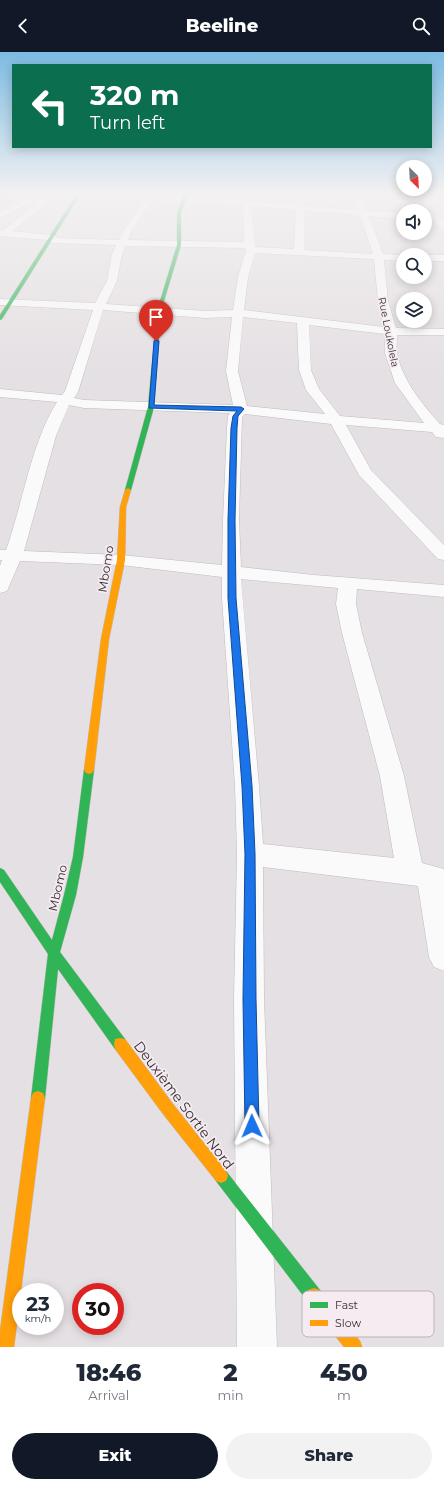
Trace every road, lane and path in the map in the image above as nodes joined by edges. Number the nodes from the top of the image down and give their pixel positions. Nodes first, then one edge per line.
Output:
1 (42, 252) edge
2 (118, 252) edge
3 (177, 252) edge
4 (249, 252) edge
5 (305, 252) edge
6 (377, 252) edge
7 (379, 258) junction
8 (396, 258) edge
9 (432, 258) edge
10 (444, 258) edge
11 (6, 302) edge
12 (99, 306) junction
13 (159, 311) junction
14 (238, 313) junction
15 (0, 319) edge
16 (303, 322) junction
17 (391, 331) junction
18 (444, 332) edge
19 (0, 393) edge
20 (64, 399) junction
21 (151, 406) junction
22 (241, 409) junction
23 (336, 420) junction
24 (441, 431) edge
25 (7, 555) edge
26 (444, 555) edge
27 (121, 560) junction
28 (232, 571) junction
29 (348, 582) junction
30 (0, 587) edge
31 (444, 591) edge
32 (250, 854) junction
33 (0, 873) edge
34 (428, 877) edge
35 (54, 953) junction
36 (444, 957) edge
37 (254, 1221) junction
38 (310, 1291) edge
39 (346, 1337) edge
40 (6, 1347) edge
41 (257, 1347) edge
42 (354, 1347) edge

1 - 11 street
2 - 12 street
3 - 13 street, Mbomo
4 - 14 street
5 - 7 street
6 - 7 street, Rue Loukolela
7 - 8 street
7 - 17 street, Rue Loukolela
9 - 10 street
11 - 12 street
11 - 15 street
12 - 13 street
12 - 20 street
13 - 14 street
13 - 21 street, Mbomo
14 - 16 street
14 - 22 street
16 - 17 street
16 - 23 street
17 - 18 street
17 - 24 street, Rue Loukolela
19 - 20 street
20 - 21 street
20 - 25 street
21 - 22 street
21 - 27 street, Mbomo
22 - 23 street
22 - 28 street
23 - 24 street
23 - 26 street
25 - 27 street
25 - 30 street
27 - 28 street
27 - 35 street, Mbomo
28 - 29 street
28 - 32 street
29 - 31 street
29 - 34 street
32 - 34 street
32 - 37 street
33 - 35 street, Deuxième Sortie Nord
34 - 36 street
35 - 37 street, Deuxième Sortie Nord
35 - 40 street, Mbomo
37 - 38 street, Deuxième Sortie Nord
37 - 41 street
39 - 42 street, Deuxième Sortie Nord

